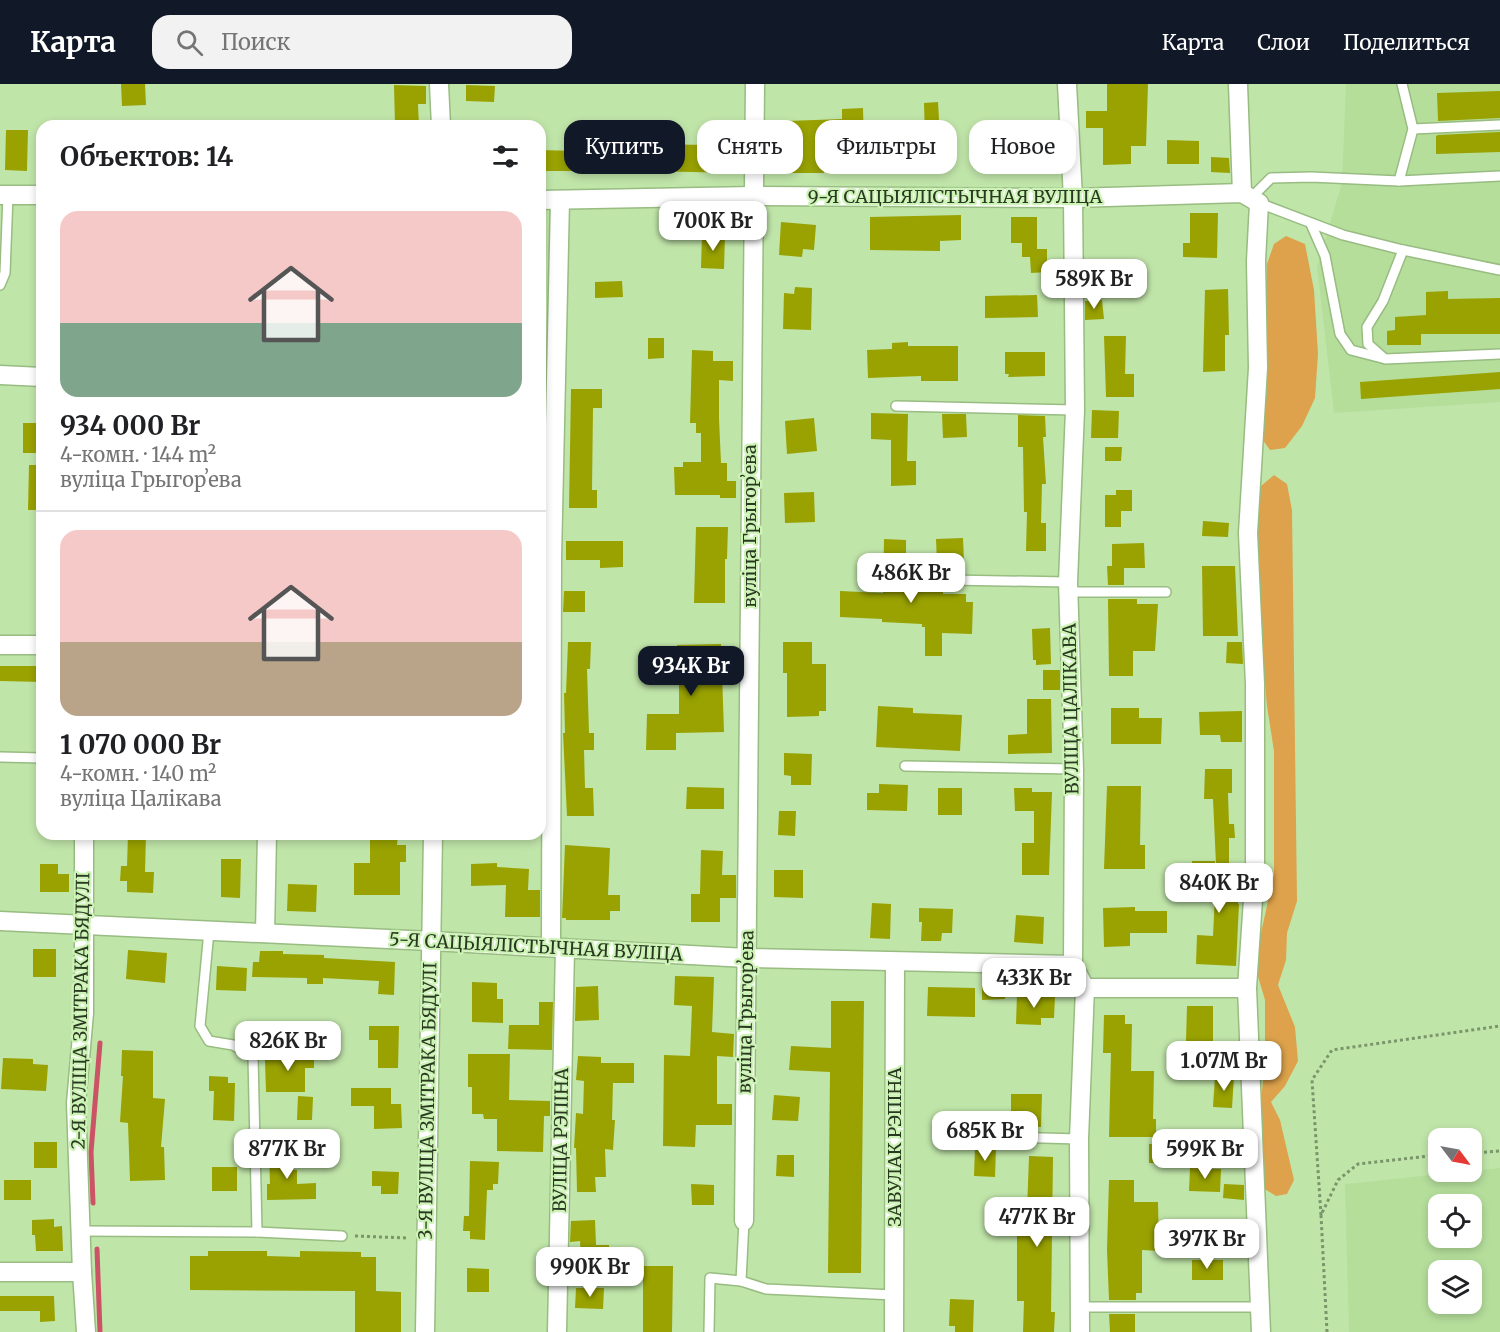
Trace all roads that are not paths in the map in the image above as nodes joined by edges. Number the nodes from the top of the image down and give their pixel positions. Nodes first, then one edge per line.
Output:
1 (439, 84) edge
2 (755, 84) edge
3 (1067, 84) edge
4 (1238, 84) edge
5 (1402, 84) edge
6 (441, 120) edge
7 (1500, 124) edge
8 (1413, 129) junction
9 (1500, 176) edge
10 (1399, 181) junction
11 (4, 195) edge
12 (36, 195) edge
13 (753, 196) junction
14 (1073, 198) junction
15 (1251, 198) junction
16 (546, 200) edge
17 (560, 200) junction
18 (1311, 224) junction
19 (1403, 250) junction
20 (1500, 270) edge
21 (0, 285) edge
22 (1500, 354) edge
23 (1385, 359) junction
24 (0, 375) edge
25 (36, 377) edge
26 (896, 406) dead end
27 (1075, 410) junction
28 (894, 579) dead end
29 (1068, 587) junction
30 (1166, 592) dead end
31 (0, 645) edge
32 (36, 645) edge
33 (0, 757) edge
34 (36, 758) edge
35 (904, 766) dead end
36 (1074, 769) junction
37 (84, 840) edge
38 (267, 840) edge
39 (433, 840) edge
40 (0, 921) edge
41 (85, 925) junction
42 (209, 931) junction
43 (265, 933) junction
44 (431, 941) junction
45 (558, 947) junction
46 (747, 958) junction
47 (895, 963) junction
48 (1073, 965) junction
49 (1085, 988) junction
50 (1247, 988) junction
51 (967, 1136) dead end
52 (1079, 1139) junction
53 (744, 1221) joint
54 (81, 1231) junction
55 (257, 1232) junction
56 (342, 1236) road end
57 (0, 1272) edge
58 (82, 1272) junction
59 (741, 1281) junction
60 (894, 1295) junction
61 (1080, 1307) junction
62 (1260, 1307) junction
63 (86, 1332) edge
64 (425, 1332) edge
65 (557, 1332) edge
66 (709, 1332) edge
67 (894, 1332) edge
68 (1080, 1332) edge
69 (1261, 1332) edge

1 - 6 street
2 - 13 street, вуліца Грыгорʼева
3 - 14 street, ВУЛІЦА ЦАЛІКАВА
4 - 15 street
5 - 8 lane
7 - 8 lane
8 - 10 lane
9 - 10 lane
10 - 15 lane
11 - 12 street
11 - 21 lane
13 - 14 street, 9-Я САЦЫЯЛІСТЫЧНАЯ ВУЛІЦА
13 - 17 street, 9-Я САЦЫЯЛІСТЫЧНАЯ ВУЛІЦА
13 - 46 street, вуліца Грыгорʼева
14 - 15 street, 9-Я САЦЫЯЛІСТЫЧНАЯ ВУЛІЦА
14 - 27 street, ВУЛІЦА ЦАЛІКАВА
15 - 18 lane
15 - 50 street
16 - 17 street, 9-Я САЦЫЯЛІСТЫЧНАЯ ВУЛІЦА
17 - 45 street, ВУЛІЦА РЭПІНА
18 - 19 lane
18 - 23 lane
19 - 20 lane
19 - 23 lane
22 - 23 lane
24 - 25 street
26 - 27 lane
27 - 29 street, ВУЛІЦА ЦАЛІКАВА
28 - 29 lane
29 - 30 lane
29 - 36 street, ВУЛІЦА ЦАЛІКАВА
31 - 32 street
33 - 34 lane
35 - 36 lane
36 - 48 street, ВУЛІЦА ЦАЛІКАВА
37 - 41 street, 2-Я ВУЛІЦА ЗМІТРАКА БЯДУЛІ
38 - 43 street
39 - 44 street, 3-Я ВУЛІЦА ЗМІТРАКА БЯДУЛІ
40 - 41 street, 5-Я САЦЫЯЛІСТЫЧНАЯ ВУЛІЦА
41 - 42 street, 5-Я САЦЫЯЛІСТЫЧНАЯ ВУЛІЦА
41 - 54 street, 2-Я ВУЛІЦА ЗМІТРАКА БЯДУЛІ
42 - 43 street, 5-Я САЦЫЯЛІСТЫЧНАЯ ВУЛІЦА
42 - 55 lane
43 - 44 street, 5-Я САЦЫЯЛІСТЫЧНАЯ ВУЛІЦА
44 - 45 street, 5-Я САЦЫЯЛІСТЫЧНАЯ ВУЛІЦА
44 - 64 street, 3-Я ВУЛІЦА ЗМІТРАКА БЯДУЛІ
45 - 46 street, 5-Я САЦЫЯЛІСТЫЧНАЯ ВУЛІЦА
45 - 65 street, ВУЛІЦА РЭПІНА
46 - 47 street, 5-Я САЦЫЯЛІСТЫЧНАЯ ВУЛІЦА
46 - 53 street, вуліца Грыгорʼева
47 - 48 street, 5-Я САЦЫЯЛІСТЫЧНАЯ ВУЛІЦА
47 - 60 street, ЗАВУЛАК РЭПІНА
48 - 49 street, ВУЛІЦА ЦАЛІКАВА
49 - 50 street
49 - 52 street, ВУЛІЦА ЦАЛІКАВА
50 - 62 street
51 - 52 lane
52 - 61 street, ВУЛІЦА ЦАЛІКАВА
53 - 59 lane
54 - 55 lane
54 - 58 street, 2-Я ВУЛІЦА ЗМІТРАКА БЯДУЛІ
55 - 56 lane
57 - 58 street
58 - 63 street, 2-Я ВУЛІЦА ЗМІТРАКА БЯДУЛІ
59 - 60 lane
59 - 66 lane
60 - 67 street, ЗАВУЛАК РЭПІНА
61 - 62 lane
61 - 68 street, ВУЛІЦА ЦАЛІКАВА
62 - 69 street

